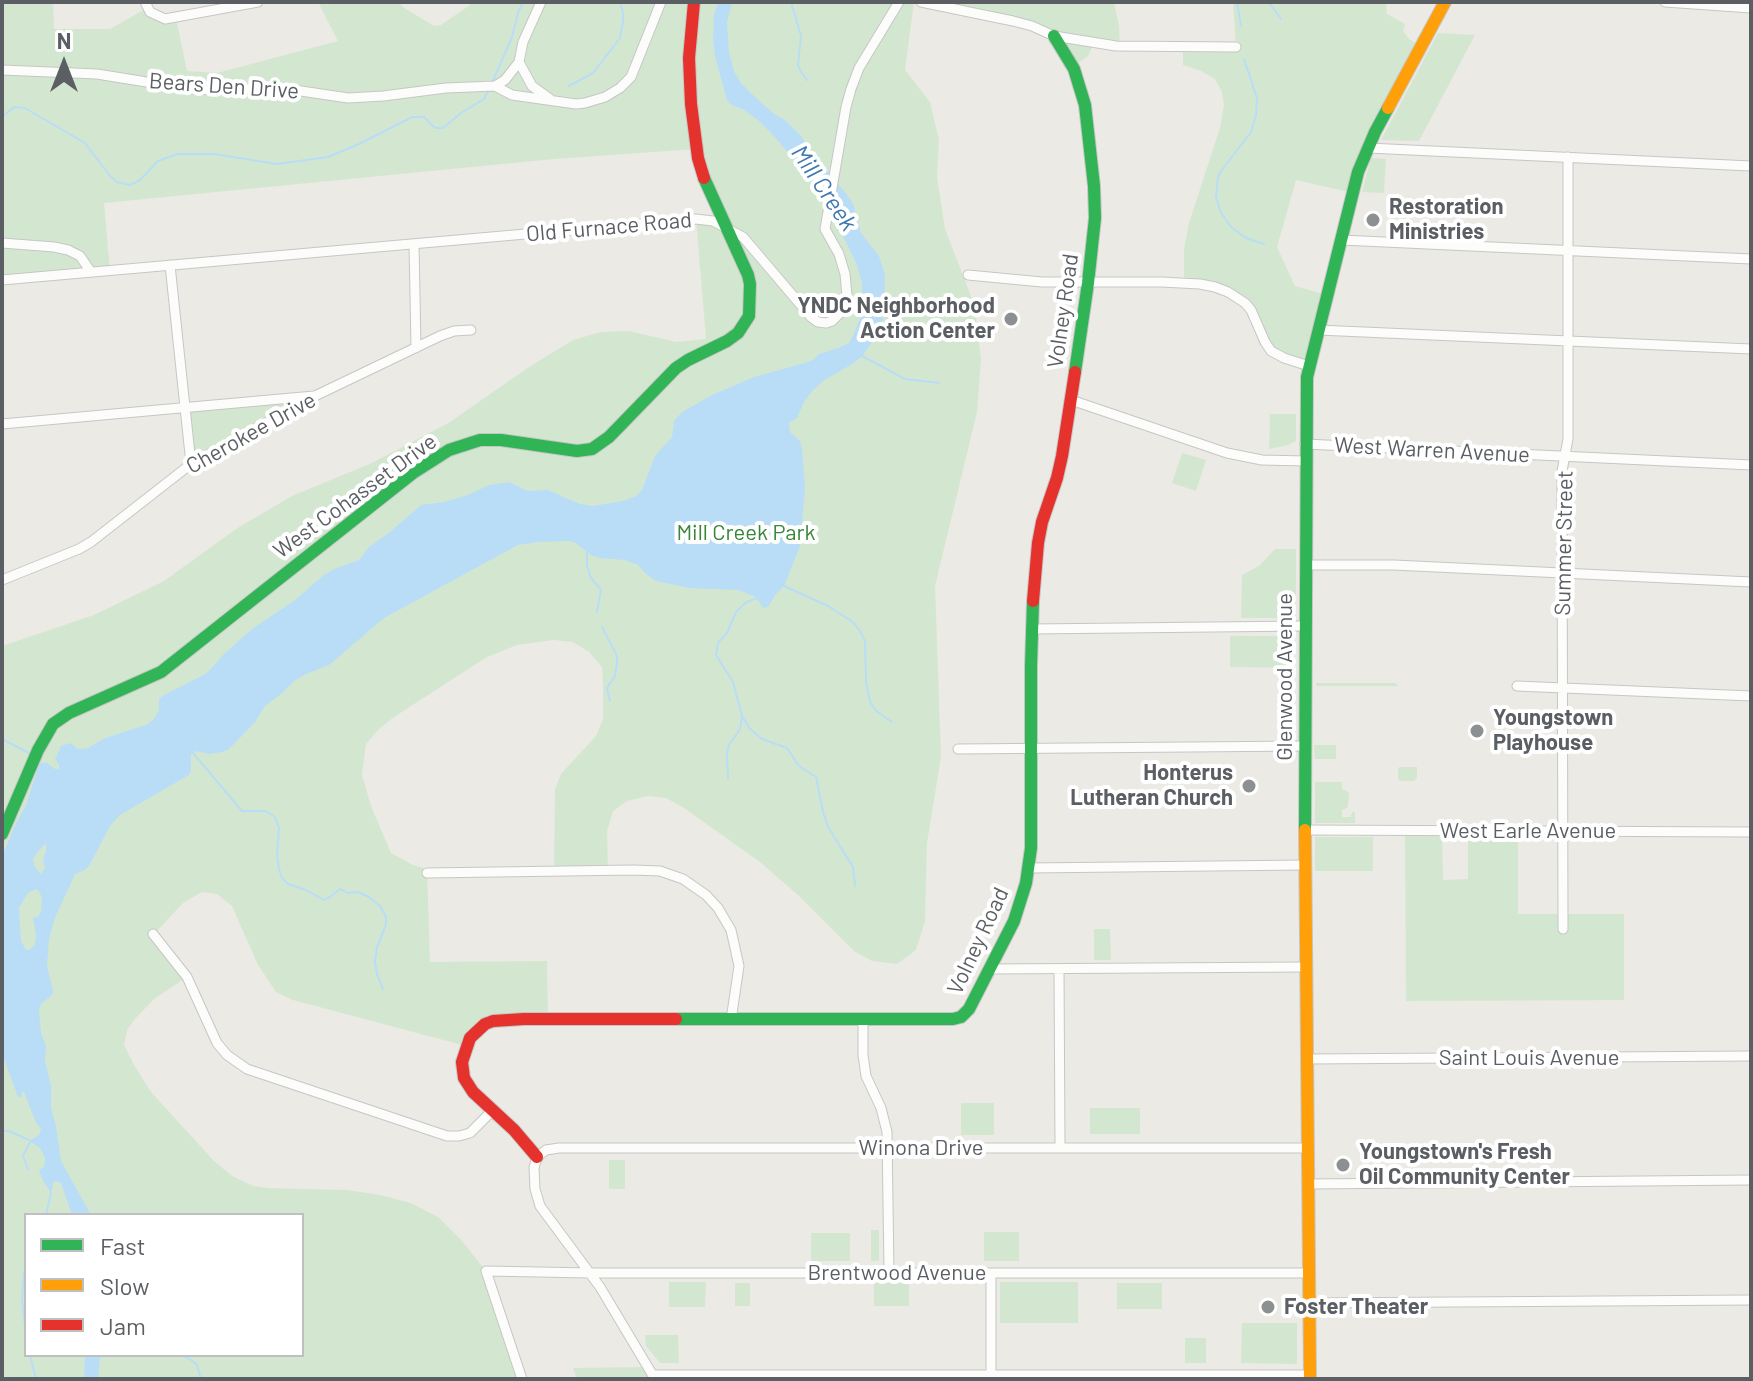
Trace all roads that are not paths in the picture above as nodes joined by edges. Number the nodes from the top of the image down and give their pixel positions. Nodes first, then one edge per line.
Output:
1 (145, 2) edge
2 (258, 2) edge
3 (541, 2) edge
4 (661, 2) edge
5 (694, 2) edge
6 (899, 2) edge
7 (921, 2) edge
8 (1445, 2) edge
9 (1665, 2) edge
10 (1751, 8) edge
11 (1054, 36) junction
12 (1236, 47) dead end
13 (519, 62) junction
14 (2, 70) edge
15 (494, 86) junction
16 (551, 100) junction
17 (1368, 148) junction
18 (1568, 157) junction
19 (1751, 166) edge
20 (725, 228) junction
21 (1341, 240) junction
22 (2, 243) edge
23 (414, 244) junction
24 (1568, 250) junction
25 (1751, 259) edge
26 (170, 265) junction
27 (91, 272) junction
28 (968, 275) dead end
29 (2, 280) edge
30 (1088, 283) junction
31 (471, 330) dead end
32 (1318, 330) junction
33 (1568, 341) junction
34 (416, 348) junction
35 (1751, 349) edge
36 (1309, 366) junction
37 (317, 395) junction
38 (1071, 400) junction
39 (185, 407) junction
40 (2, 424) edge
41 (1305, 444) junction
42 (1565, 457) junction
43 (1305, 461) junction
44 (191, 464) junction
45 (1751, 465) edge
46 (1306, 565) junction
47 (1562, 573) junction
48 (2, 580) edge
49 (1751, 582) edge
50 (1304, 626) junction
51 (1032, 629) junction
52 (1517, 686) dead end
53 (1563, 687) junction
54 (1751, 696) edge
55 (1305, 746) junction
56 (958, 749) dead end
57 (1031, 749) junction
58 (1305, 830) junction
59 (1563, 831) junction
60 (1751, 832) edge
61 (2, 834) edge
62 (1305, 865) junction
63 (1029, 868) junction
64 (427, 873) dead end
65 (1563, 929) dead end
66 (153, 934) dead end
67 (1306, 967) junction
68 (990, 969) junction
69 (1059, 969) junction
70 (731, 1020) junction
71 (863, 1020) junction
72 (1751, 1056) edge
73 (1307, 1059) junction
74 (493, 1110) junction
75 (1060, 1147) junction
76 (887, 1148) junction
77 (1307, 1148) junction
78 (537, 1157) junction
79 (1751, 1180) edge
80 (1308, 1184) junction
81 (591, 1273) junction
82 (889, 1273) junction
83 (991, 1273) junction
84 (1309, 1273) junction
85 (1751, 1300) edge
86 (1309, 1303) junction
87 (654, 1377) edge
88 (991, 1377) edge
89 (1310, 1377) edge
90 (522, 1379) edge

1 - 2 street
3 - 13 street
4 - 16 street, Bears Den Drive
5 - 20 street
6 - 20 street, Old Furnace Road
7 - 11 street
8 - 17 street, Glenwood Avenue
9 - 10 street
11 - 12 street
11 - 30 street, Volney Road
13 - 15 street
13 - 16 street
14 - 15 street, Bears Den Drive
15 - 16 street, Bears Den Drive
17 - 18 street
17 - 21 street, Glenwood Avenue
18 - 19 street
18 - 24 street, Summer Street
20 - 23 street, Old Furnace Road
20 - 61 street, West Cohasset Drive
21 - 24 street
21 - 32 street, Glenwood Avenue
22 - 27 street
23 - 26 street, Old Furnace Road
23 - 34 street
24 - 25 street
24 - 33 street, Summer Street
26 - 27 street, Old Furnace Road
26 - 39 street
27 - 29 street, Old Furnace Road
28 - 30 street
30 - 36 street
30 - 38 street, Volney Road
31 - 34 street, Cherokee Drive
32 - 33 street
32 - 36 street, Glenwood Avenue
33 - 35 street
33 - 42 street, Summer Street
34 - 37 street, Cherokee Drive
36 - 41 street, Glenwood Avenue
37 - 39 street
37 - 44 street, Cherokee Drive
38 - 43 street, West Warren Avenue
38 - 51 street, Volney Road
39 - 40 street
39 - 44 street
41 - 42 street, West Warren Avenue
41 - 43 street, Glenwood Avenue
42 - 45 street, West Warren Avenue
42 - 47 street, Summer Street
43 - 46 street, Glenwood Avenue
44 - 48 street, Cherokee Drive
46 - 47 street
46 - 50 street, Glenwood Avenue
47 - 49 street
47 - 53 street, Summer Street
50 - 51 street
50 - 55 street, Glenwood Avenue
51 - 57 street, Volney Road
52 - 53 street
53 - 54 street
53 - 59 street, Summer Street
55 - 57 street
55 - 58 street, Glenwood Avenue
56 - 57 street
57 - 63 street, Volney Road
58 - 59 street, West Earle Avenue
58 - 62 street, Glenwood Avenue
59 - 60 street, West Earle Avenue
59 - 65 street, Summer Street
62 - 63 street
62 - 67 street, Glenwood Avenue
63 - 68 street, Volney Road
64 - 70 street
66 - 74 street
67 - 69 street
67 - 73 street, Glenwood Avenue
68 - 69 street
68 - 71 street, Volney Road
69 - 75 street
70 - 71 street, Volney Road
70 - 74 street, Volney Road
71 - 76 street
72 - 73 street, Saint Louis Avenue
73 - 77 street, Glenwood Avenue
74 - 78 street, Volney Road
75 - 76 street, Winona Drive
75 - 77 street, Winona Drive
76 - 78 street, Winona Drive
76 - 82 street
77 - 80 street, Glenwood Avenue
78 - 81 street
79 - 80 street
80 - 84 street, Glenwood Avenue
81 - 82 street, Brentwood Avenue
81 - 87 street
81 - 90 street, Brentwood Avenue
82 - 83 street, Brentwood Avenue
83 - 84 street, Brentwood Avenue
83 - 88 street
84 - 86 street, Glenwood Avenue
85 - 86 street
86 - 89 street, Glenwood Avenue
87 - 88 street
88 - 89 street

